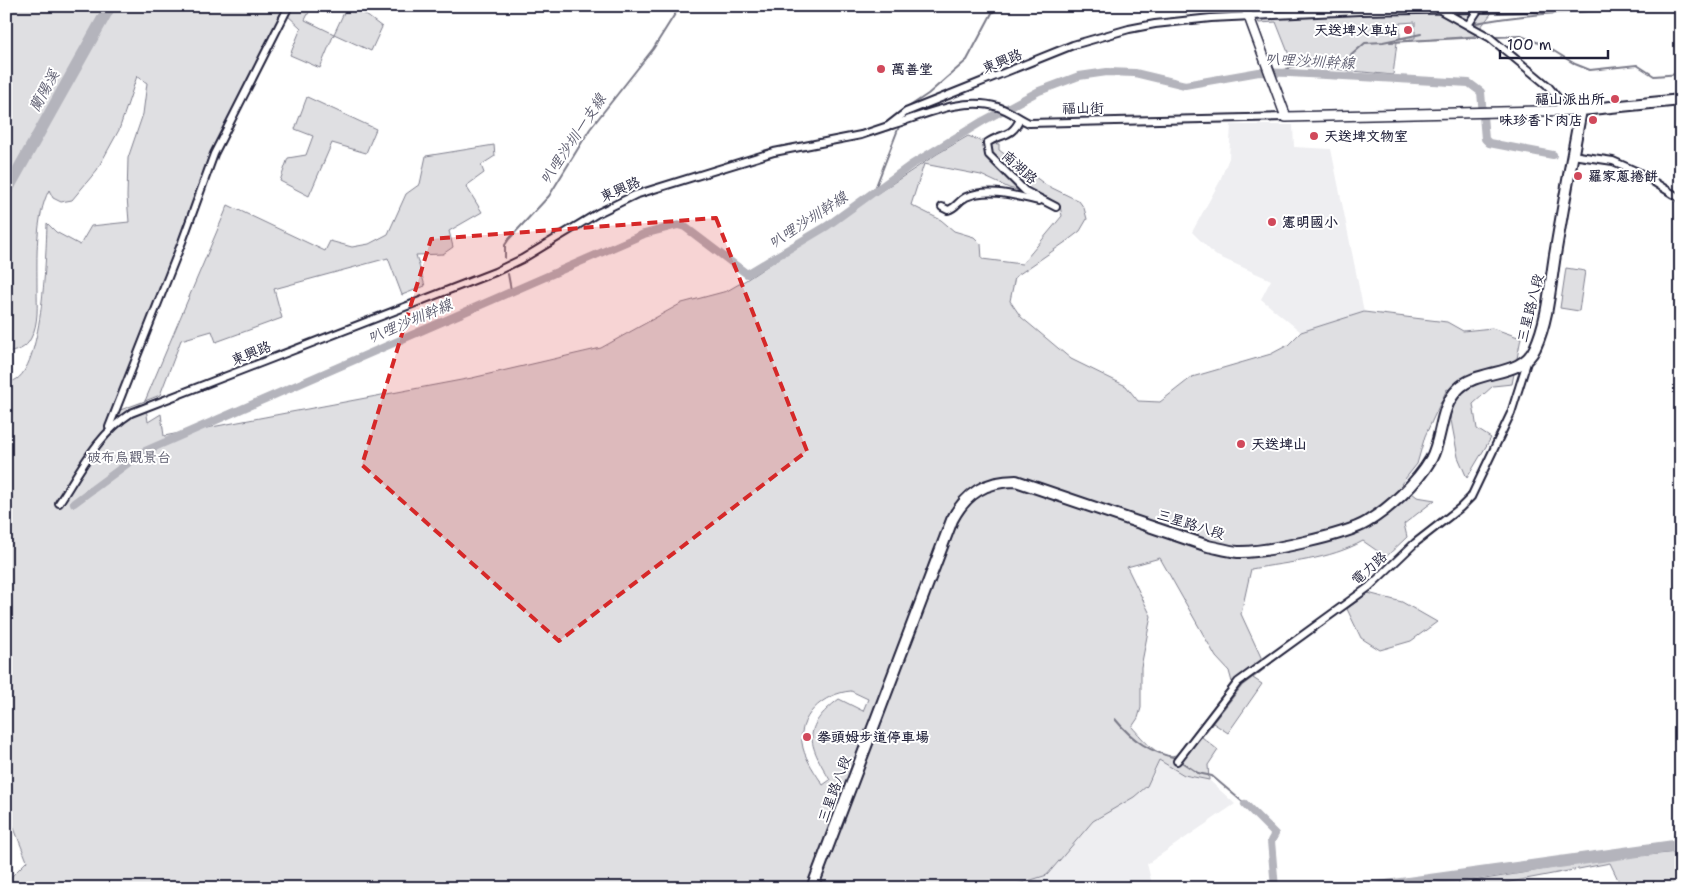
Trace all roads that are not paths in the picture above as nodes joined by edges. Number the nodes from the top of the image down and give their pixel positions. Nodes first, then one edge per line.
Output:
1 (289, 6) edge
2 (1245, 6) edge
3 (1659, 6) edge
4 (1592, 8) edge
5 (1441, 10) junction
6 (1478, 10) junction
7 (1249, 17) junction
8 (1468, 25) junction
9 (1681, 100) edge
10 (1581, 110) junction
11 (1562, 111) junction
12 (1286, 117) junction
13 (1020, 119) junction
14 (888, 126) junction
15 (1572, 155) junction
16 (1681, 199) edge
17 (1045, 202) junction
18 (942, 207) dead end
19 (1056, 207) dead end
20 (1528, 359) junction
21 (107, 432) junction
22 (59, 503) dead end
23 (1178, 761) dead end
24 (812, 888) edge

1 - 21 street
2 - 7 street
3 - 4 street, 東興路
4 - 6 street, 東興路
5 - 6 street, 東興路
5 - 7 street, 東興路
5 - 8 street
6 - 8 street
7 - 12 street
7 - 14 street, 東興路
8 - 11 street
9 - 10 main road
10 - 11 street, 福山街
10 - 15 main road, 三星路八段
11 - 12 street, 福山街
12 - 13 street, 福山街
13 - 14 street, 福山街
13 - 17 street, 南湖路
14 - 21 street, 東興路
15 - 16 street
15 - 20 main road, 三星路八段
17 - 18 street
17 - 19 street, 南湖路
20 - 23 street, 電力路
20 - 24 main road, 三星路八段
21 - 22 street, 東興路

